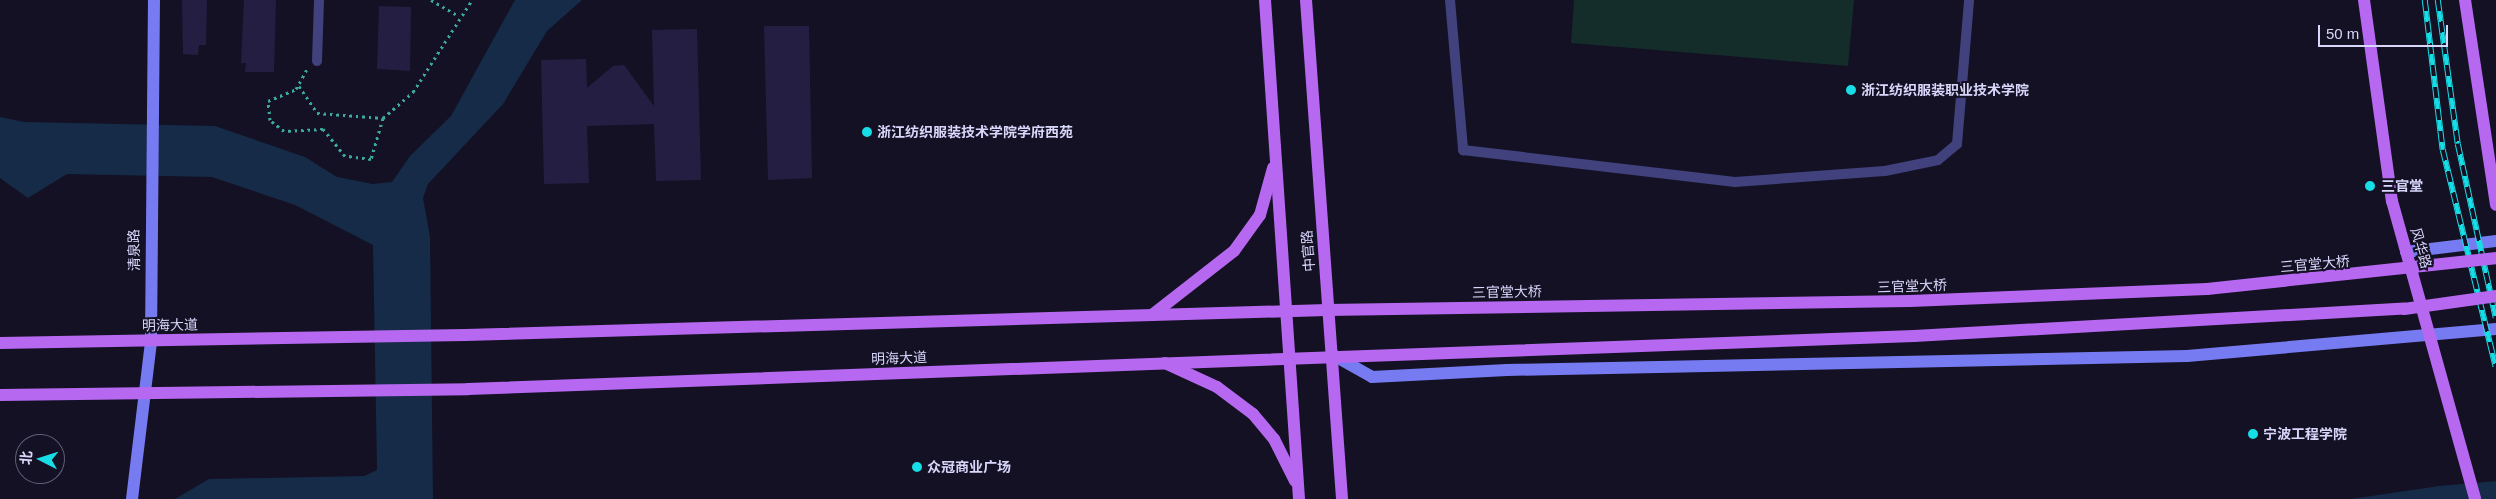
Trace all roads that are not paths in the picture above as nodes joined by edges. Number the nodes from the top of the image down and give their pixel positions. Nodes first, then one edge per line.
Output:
1 (154, 0) edge
2 (320, 0) edge
3 (1265, 0) edge
4 (1306, 0) edge
5 (1450, 0) edge
6 (1969, 0) edge
7 (2364, 0) edge
8 (2465, 0) edge
9 (317, 61) road end
10 (1276, 158) junction
11 (2496, 205) edge
12 (2496, 241) edge
13 (2406, 252) junction
14 (2496, 258) edge
15 (2496, 296) edge
16 (1327, 310) junction
17 (1287, 313) junction
18 (1152, 315) junction
19 (2496, 329) edge
20 (2432, 335) junction
21 (151, 341) junction
22 (0, 343) edge
23 (1330, 354) junction
24 (1288, 359) junction
25 (1162, 362) junction
26 (0, 395) edge
27 (148, 395) junction
28 (1298, 493) edge
29 (132, 499) edge
30 (1342, 499) edge
31 (2475, 499) edge

1 - 21 street, 清泉路
2 - 9 lane
3 - 10 main road, 中官路
4 - 16 main road, 中官路
5 - 6 lane
7 - 13 main road, 风华路
8 - 11 main road
10 - 17 main road, 中官路
10 - 18 main road
12 - 13 street
13 - 20 main road, 风华路
14 - 16 main road, 三官堂大桥, bridge
15 - 23 main road, bridge
16 - 17 main road
16 - 23 main road, 中官路
17 - 18 main road
17 - 24 main road, 中官路
18 - 21 main road, 明海大道
19 - 20 street
20 - 23 street
20 - 31 main road, 风华路
21 - 22 main road, 明海大道
21 - 27 street, 清泉路
23 - 24 main road, 明海大道
23 - 30 main road, 中官路
24 - 25 main road, 明海大道
24 - 28 main road, 中官路
25 - 27 main road, 明海大道
25 - 28 main road
26 - 27 main road
27 - 29 street, 清泉路

